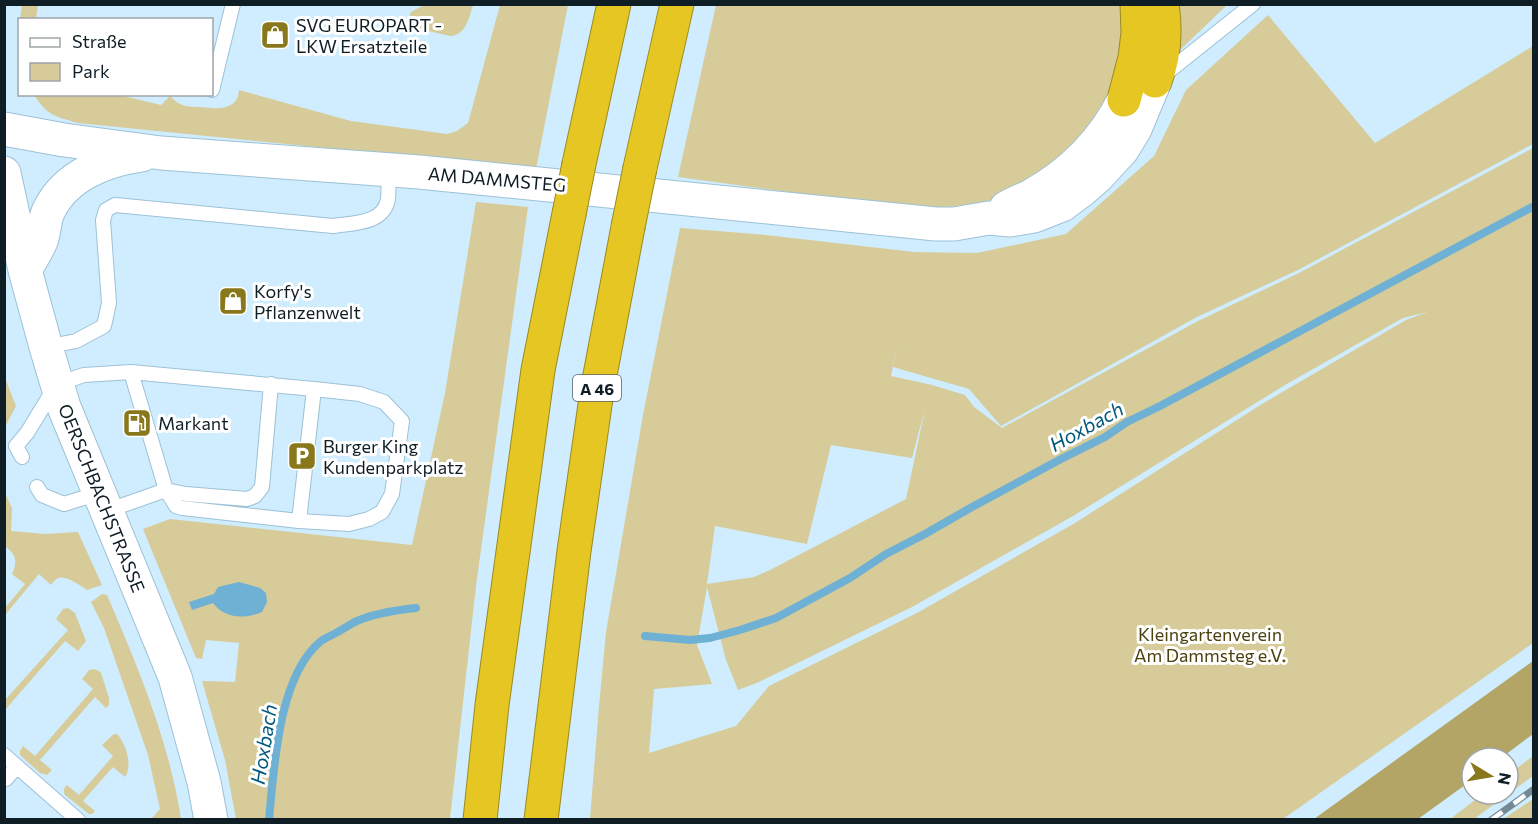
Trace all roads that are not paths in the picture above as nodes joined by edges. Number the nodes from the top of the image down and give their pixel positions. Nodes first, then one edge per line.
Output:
1 (233, 4) edge
2 (614, 4) edge
3 (1137, 4) edge
4 (1162, 4) edge
5 (1253, 4) edge
6 (677, 8) edge
7 (1155, 81) junction
8 (213, 86) edge
9 (1124, 100) junction
10 (4, 129) edge
11 (161, 153) junction
12 (388, 170) junction
13 (4, 173) edge
14 (989, 219) junction
15 (25, 270) junction
16 (46, 347) junction
17 (130, 372) junction
18 (57, 384) junction
19 (271, 384) junction
20 (314, 389) junction
21 (22, 457) dead end
22 (37, 487) dead end
23 (166, 490) junction
24 (103, 502) junction
25 (299, 521) junction
26 (4, 755) edge
27 (17, 766) junction
28 (6, 779) edge
29 (78, 819) edge
30 (211, 819) edge
31 (480, 819) edge
32 (541, 819) edge

1 - 8 lane
2 - 31 highway, bridge
3 - 9 highway
4 - 7 highway
5 - 7 lane, AM DAMMSTEG
6 - 32 highway, A 46, bridge
7 - 9 lane, AM DAMMSTEG
7 - 14 main road, AM DAMMSTEG
9 - 14 main road, AM DAMMSTEG
10 - 11 main road, AM DAMMSTEG
11 - 12 main road, AM DAMMSTEG
11 - 15 main road
12 - 14 main road, AM DAMMSTEG
12 - 16 lane
13 - 15 main road, OERSCHBACHSTRASSE
15 - 16 main road, OERSCHBACHSTRASSE
16 - 18 main road, OERSCHBACHSTRASSE
17 - 18 lane
17 - 19 lane
17 - 23 lane
18 - 21 lane
18 - 24 main road, OERSCHBACHSTRASSE
19 - 20 lane
19 - 23 lane
20 - 25 lane
20 - 25 lane
22 - 24 lane
23 - 24 lane
23 - 25 lane
24 - 30 main road, OERSCHBACHSTRASSE
26 - 27 lane
27 - 28 lane
27 - 29 lane

